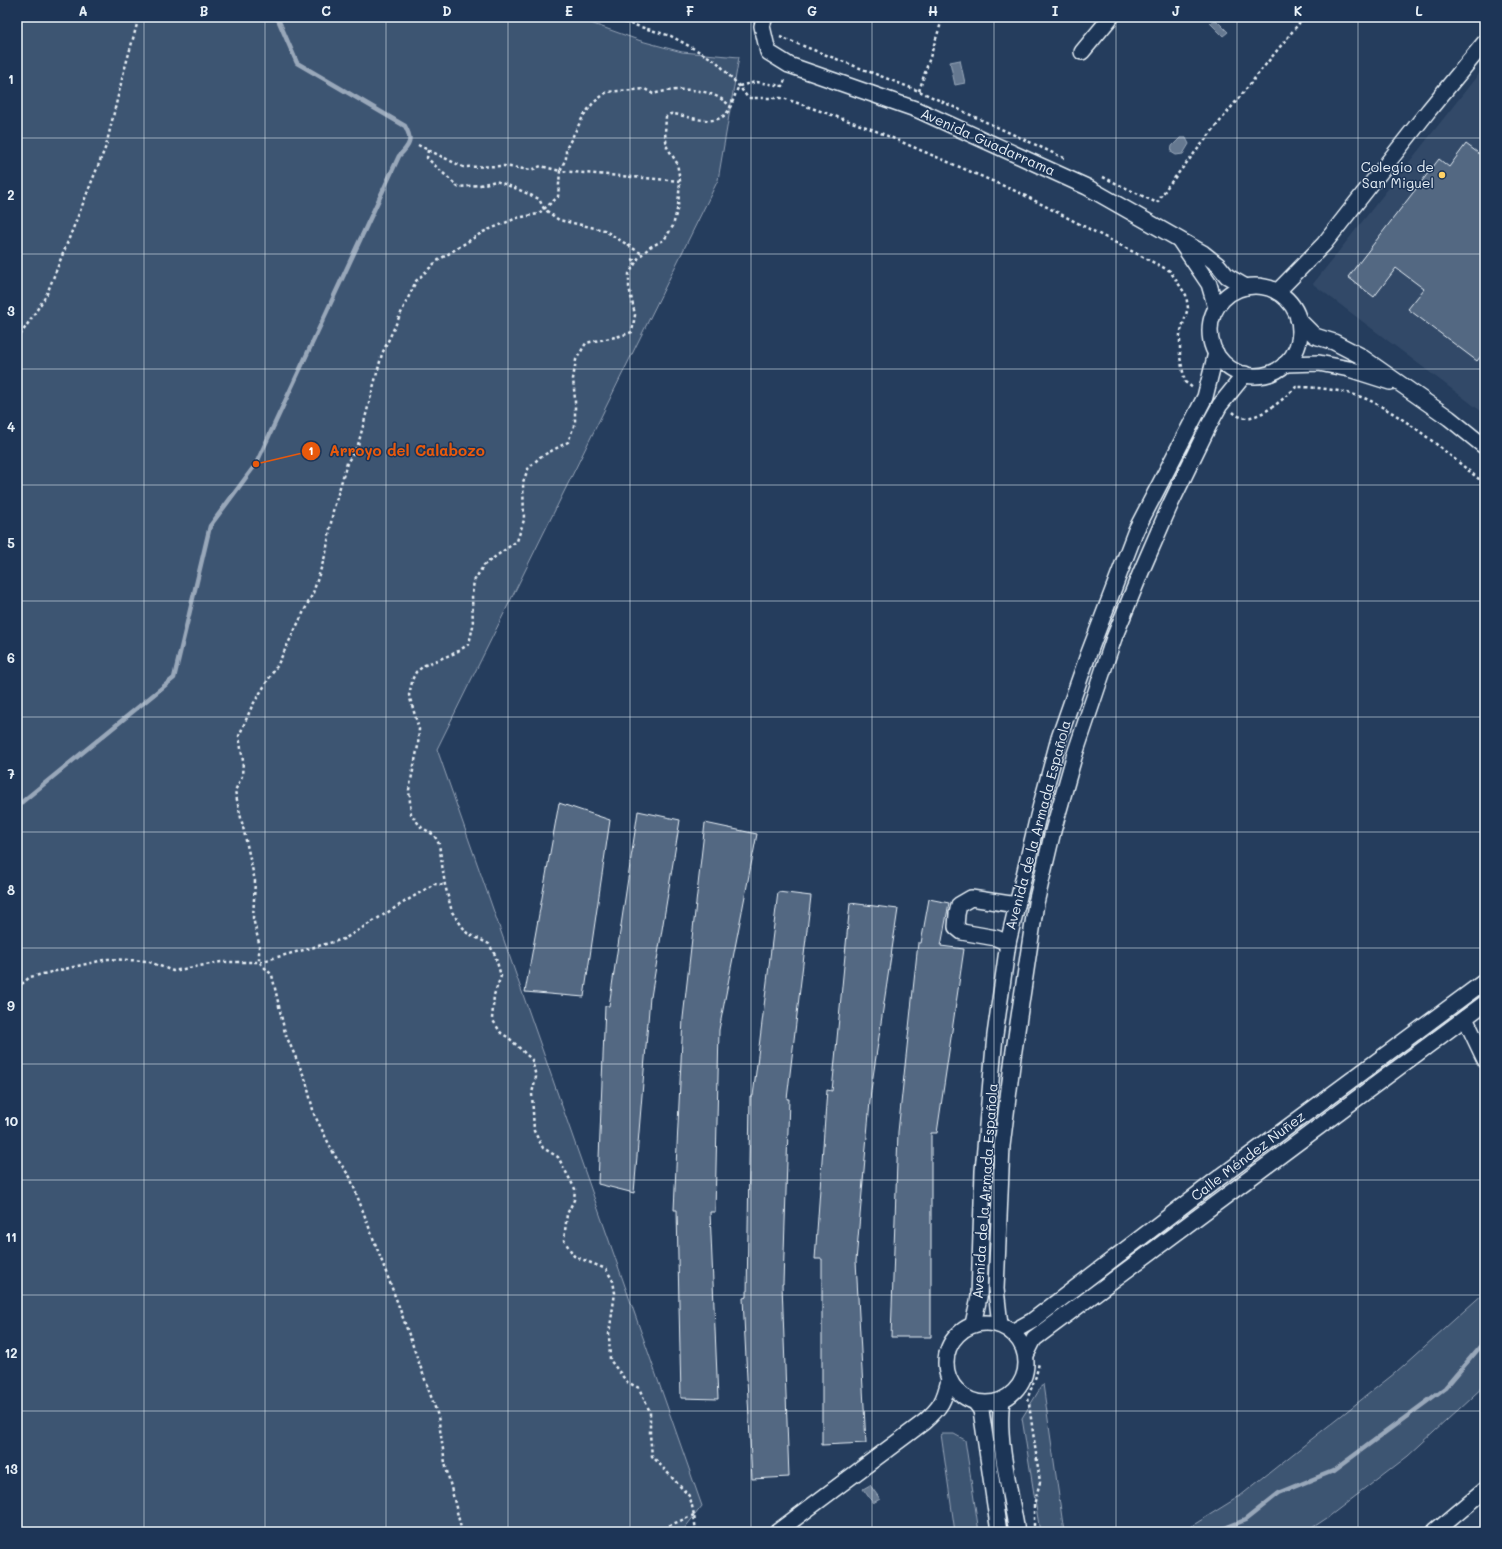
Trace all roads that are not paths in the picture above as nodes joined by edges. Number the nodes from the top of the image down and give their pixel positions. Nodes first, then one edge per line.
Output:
1 (1111, 17) edge
2 (763, 22) edge
3 (1485, 42) edge
4 (1082, 52) dead end
5 (1179, 239) junction
6 (1203, 253) junction
7 (1200, 272) junction
8 (1246, 287) junction
9 (1277, 292) junction
10 (1216, 308) junction
11 (1298, 319) junction
12 (1216, 353) junction
13 (1285, 364) junction
14 (1245, 374) junction
15 (1404, 387) junction
16 (1485, 447) edge
17 (1017, 905) junction
18 (1008, 943) junction
19 (1485, 981) edge
20 (1485, 1003) edge
21 (1465, 1018) junction
22 (1485, 1060) edge
23 (973, 1324) junction
24 (1006, 1328) junction
25 (1032, 1357) junction
26 (949, 1380) junction
27 (1002, 1400) junction
28 (975, 1402) junction
29 (1485, 1490) edge
30 (777, 1532) edge
31 (999, 1532) edge
32 (1017, 1532) edge
33 (1436, 1532) edge

1 - 4 street
2 - 5 street, Avenida Guadarrama
3 - 9 street
5 - 6 street, Avenida Guadarrama
5 - 7 street, Avenida Guadarrama
6 - 7 street
6 - 8 street, Avenida Guadarrama
7 - 10 street, Avenida Guadarrama
8 - 9 street
8 - 10 street
9 - 11 street
10 - 12 street
11 - 13 street
11 - 15 street
12 - 14 street
12 - 17 street, Avenida de la Armada Española
13 - 14 street
13 - 15 street
14 - 24 street, Avenida de la Armada Española
15 - 16 street
17 - 18 street, Avenida de la Armada Española
17 - 18 street
18 - 23 street, Avenida de la Armada Española
19 - 24 street, Calle Méndez Nuñez
20 - 21 street, Calle Méndez Nuñez
21 - 22 street
21 - 25 street, Calle Méndez Nuñez
23 - 24 street
23 - 26 street
24 - 25 street
25 - 27 street
26 - 28 street
26 - 30 street
27 - 28 street
27 - 32 street
28 - 31 street
29 - 33 street

